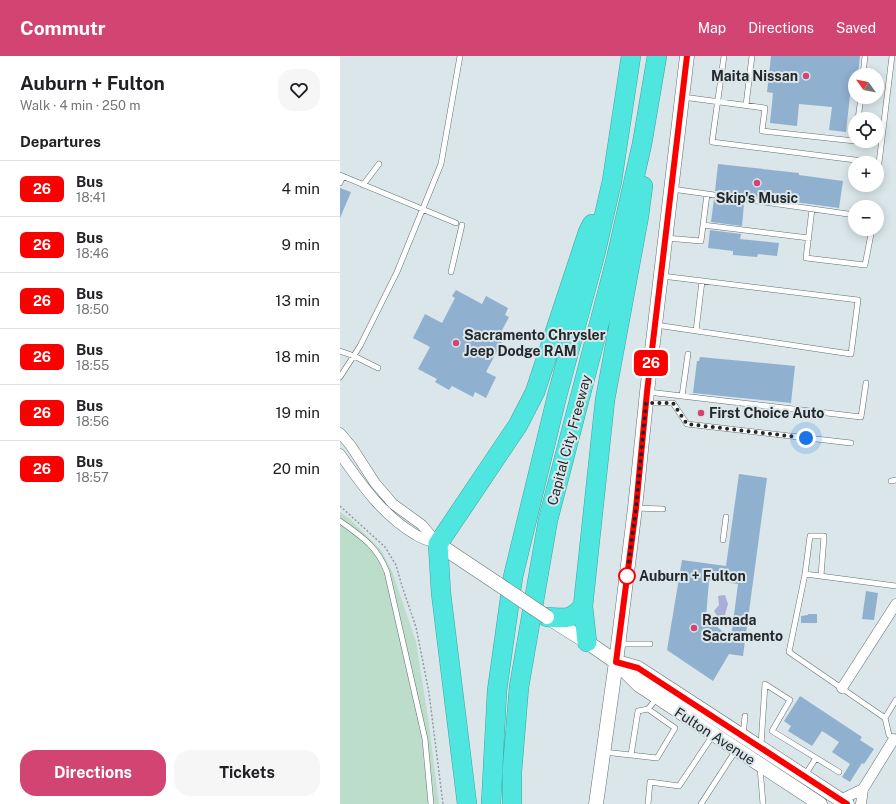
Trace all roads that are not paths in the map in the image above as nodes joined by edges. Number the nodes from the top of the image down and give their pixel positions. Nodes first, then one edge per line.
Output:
1 (460, 56) edge
2 (631, 56) edge
3 (658, 56) edge
4 (687, 56) edge
5 (724, 56) edge
6 (752, 56) edge
7 (865, 56) edge
8 (892, 56) edge
9 (864, 68) edge
10 (682, 97) junction
11 (718, 102) junction
12 (746, 105) junction
13 (848, 140) edge
14 (379, 164) dead end
15 (341, 176) edge
16 (612, 181) junction
17 (340, 183) edge
18 (363, 185) junction
19 (671, 189) junction
20 (707, 194) junction
21 (422, 209) junction
22 (812, 209) junction
23 (848, 214) edge
24 (456, 223) dead end
25 (703, 225) junction
26 (462, 226) dead end
27 (871, 236) edge
28 (665, 238) junction
29 (809, 238) junction
30 (451, 272) dead end
31 (661, 276) junction
32 (702, 281) junction
33 (656, 325) junction
34 (696, 331) junction
35 (340, 351) edge
36 (688, 354) dead end
37 (354, 356) junction
38 (378, 368) dead end
39 (340, 377) edge
40 (866, 383) dead end
41 (682, 396) junction
42 (647, 397) junction
43 (340, 433) edge
44 (851, 443) dead end
45 (340, 454) edge
46 (636, 508) junction
47 (663, 509) dead end
48 (726, 517) dead end
49 (340, 521) edge
50 (723, 540) dead end
51 (438, 544) junction
52 (805, 574) junction
53 (821, 576) junction
54 (896, 586) edge
55 (896, 604) edge
56 (583, 606) junction
57 (547, 617) junction
58 (587, 642) junction
59 (618, 644) junction
60 (650, 644) dead end
61 (616, 662) junction
62 (842, 688) junction
63 (657, 698) junction
64 (896, 700) edge
65 (648, 709) junction
66 (745, 716) dead end
67 (885, 718) junction
68 (713, 735) junction
69 (742, 736) junction
70 (895, 740) edge
71 (760, 748) junction
72 (736, 750) junction
73 (603, 752) junction
74 (631, 755) junction
75 (816, 758) junction
76 (760, 765) junction
77 (839, 772) dead end
78 (804, 776) junction
79 (863, 789) junction
80 (844, 802) edge
81 (817, 803) edge
82 (431, 804) edge
83 (467, 804) edge
84 (491, 804) edge
85 (512, 804) edge
86 (596, 804) edge
87 (648, 804) edge
88 (702, 804) edge
89 (763, 804) edge
90 (861, 804) edge

1 - 21 lane
2 - 16 highway, Capital City Freeway
3 - 56 highway
3 - 85 highway, Capital City Freeway
4 - 10 main road
5 - 11 lane
6 - 12 lane
7 - 9 lane
8 - 11 lane
10 - 11 lane
10 - 19 main road
11 - 12 lane
12 - 13 lane
14 - 18 lane
15 - 17 lane
15 - 18 lane
16 - 51 highway
16 - 84 highway, Capital City Freeway
18 - 21 lane
19 - 20 lane
19 - 28 main road
20 - 22 lane
20 - 25 lane
21 - 24 lane
21 - 37 lane
22 - 23 lane
22 - 29 lane
25 - 28 lane
25 - 29 lane
26 - 30 lane
27 - 29 lane
28 - 31 main road
31 - 32 lane
31 - 33 main road
32 - 34 lane
32 - 34 lane
33 - 34 lane
33 - 42 main road
35 - 37 lane
36 - 41 lane
37 - 38 lane
37 - 39 lane
40 - 41 lane
41 - 42 lane
42 - 44 lane
42 - 46 main road
43 - 51 street, Fulton Avenue
45 - 51 street, Fulton Avenue
46 - 47 lane
46 - 59 main road
48 - 50 lane
49 - 82 lane
51 - 57 main road, Fulton Avenue, bridge
51 - 83 highway
52 - 53 lane
52 - 53 lane
52 - 62 lane
53 - 54 lane
55 - 62 street
56 - 57 highway
56 - 58 highway
57 - 58 main road, Fulton Avenue
58 - 61 main road, Fulton Avenue
59 - 60 lane
59 - 61 main road
61 - 63 main road, Fulton Avenue
61 - 69 main road, Fulton Avenue
61 - 73 main road
62 - 67 lane
63 - 65 lane
63 - 68 main road, Fulton Avenue
64 - 67 lane
65 - 74 lane
65 - 74 lane
66 - 69 lane
67 - 70 lane
68 - 72 main road, Fulton Avenue
68 - 87 lane
69 - 71 main road, Fulton Avenue
70 - 79 street
71 - 75 lane
71 - 78 main road, Fulton Avenue
72 - 76 main road, Fulton Avenue
72 - 88 lane
73 - 74 lane
73 - 86 main road
75 - 77 lane
75 - 78 lane
76 - 81 main road, Fulton Avenue
76 - 89 lane
78 - 80 main road, Fulton Avenue
79 - 80 street
79 - 90 street

